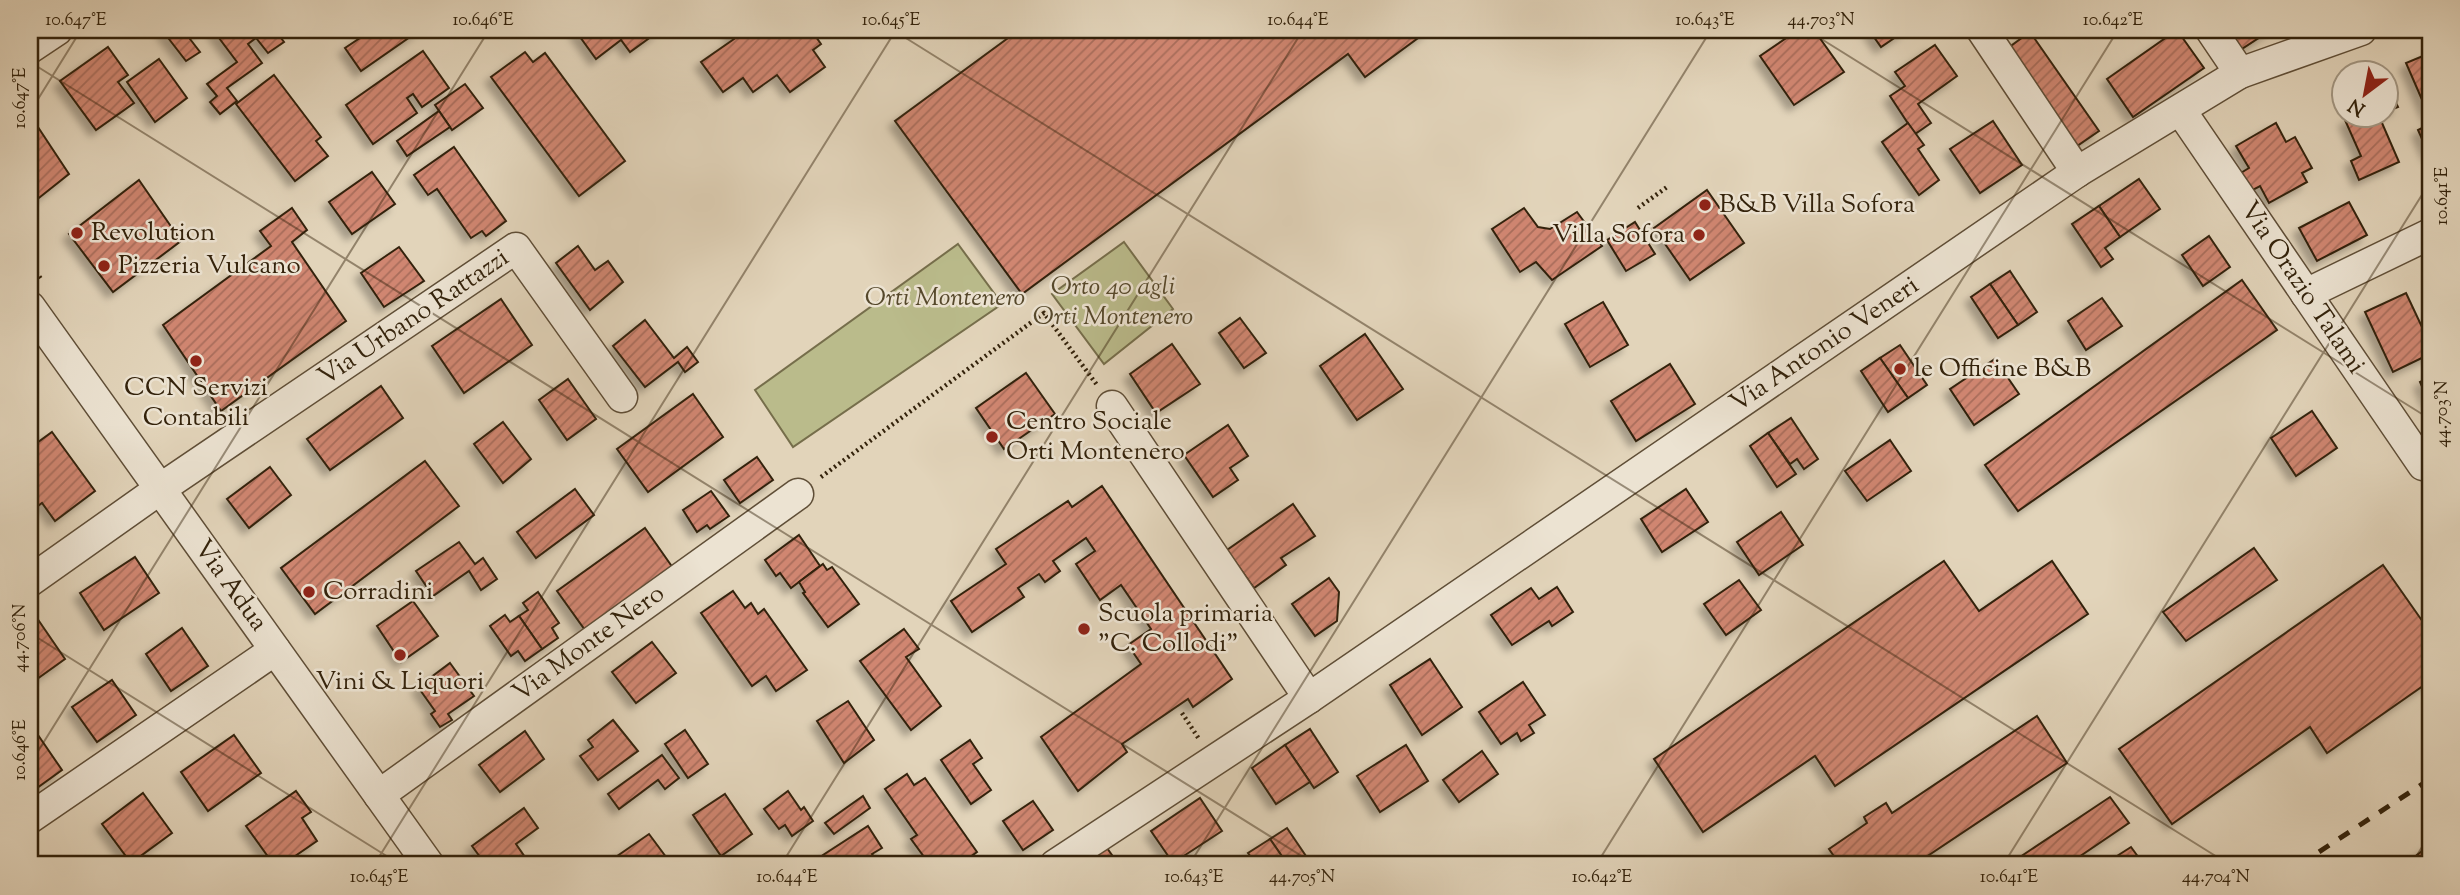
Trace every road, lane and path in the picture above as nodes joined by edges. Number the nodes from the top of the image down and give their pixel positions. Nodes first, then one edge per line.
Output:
1 (57, 30) edge
2 (1982, 30) edge
3 (2211, 30) edge
4 (2361, 30) edge
5 (30, 48) edge
6 (2240, 73) junction
7 (2181, 111) junction
8 (2077, 172) junction
9 (1667, 187) dead end
10 (1638, 208) dead end
11 (2430, 234) edge
12 (2306, 294) junction
13 (30, 307) edge
14 (622, 397) dead end
15 (1112, 406) joint
16 (2423, 465) dead end
17 (160, 489) junction
18 (798, 494) joint
19 (30, 581) edge
20 (275, 650) junction
21 (1309, 698) junction
22 (379, 795) junction
23 (30, 818) edge
24 (417, 861) edge
25 (1055, 865) edge

1 - 5 street
2 - 8 street
3 - 6 street
4 - 6 street, Via Antonio Veneri
6 - 7 street, Via Antonio Veneri
7 - 8 street, Via Antonio Veneri
7 - 12 street, Via Orazio Talami
8 - 21 street, Via Antonio Veneri
9 - 10 path
11 - 12 street
12 - 16 street, Via Orazio Talami
13 - 17 street, Via Adua
14 - 17 street, Via Urbano Rattazzi
15 - 18 path
15 - 21 street
17 - 19 street
17 - 20 street, Via Adua
18 - 22 street, Via Monte Nero
20 - 22 street, Via Adua
20 - 23 street
21 - 25 street, Via Antonio Veneri
22 - 24 street, Via Adua

